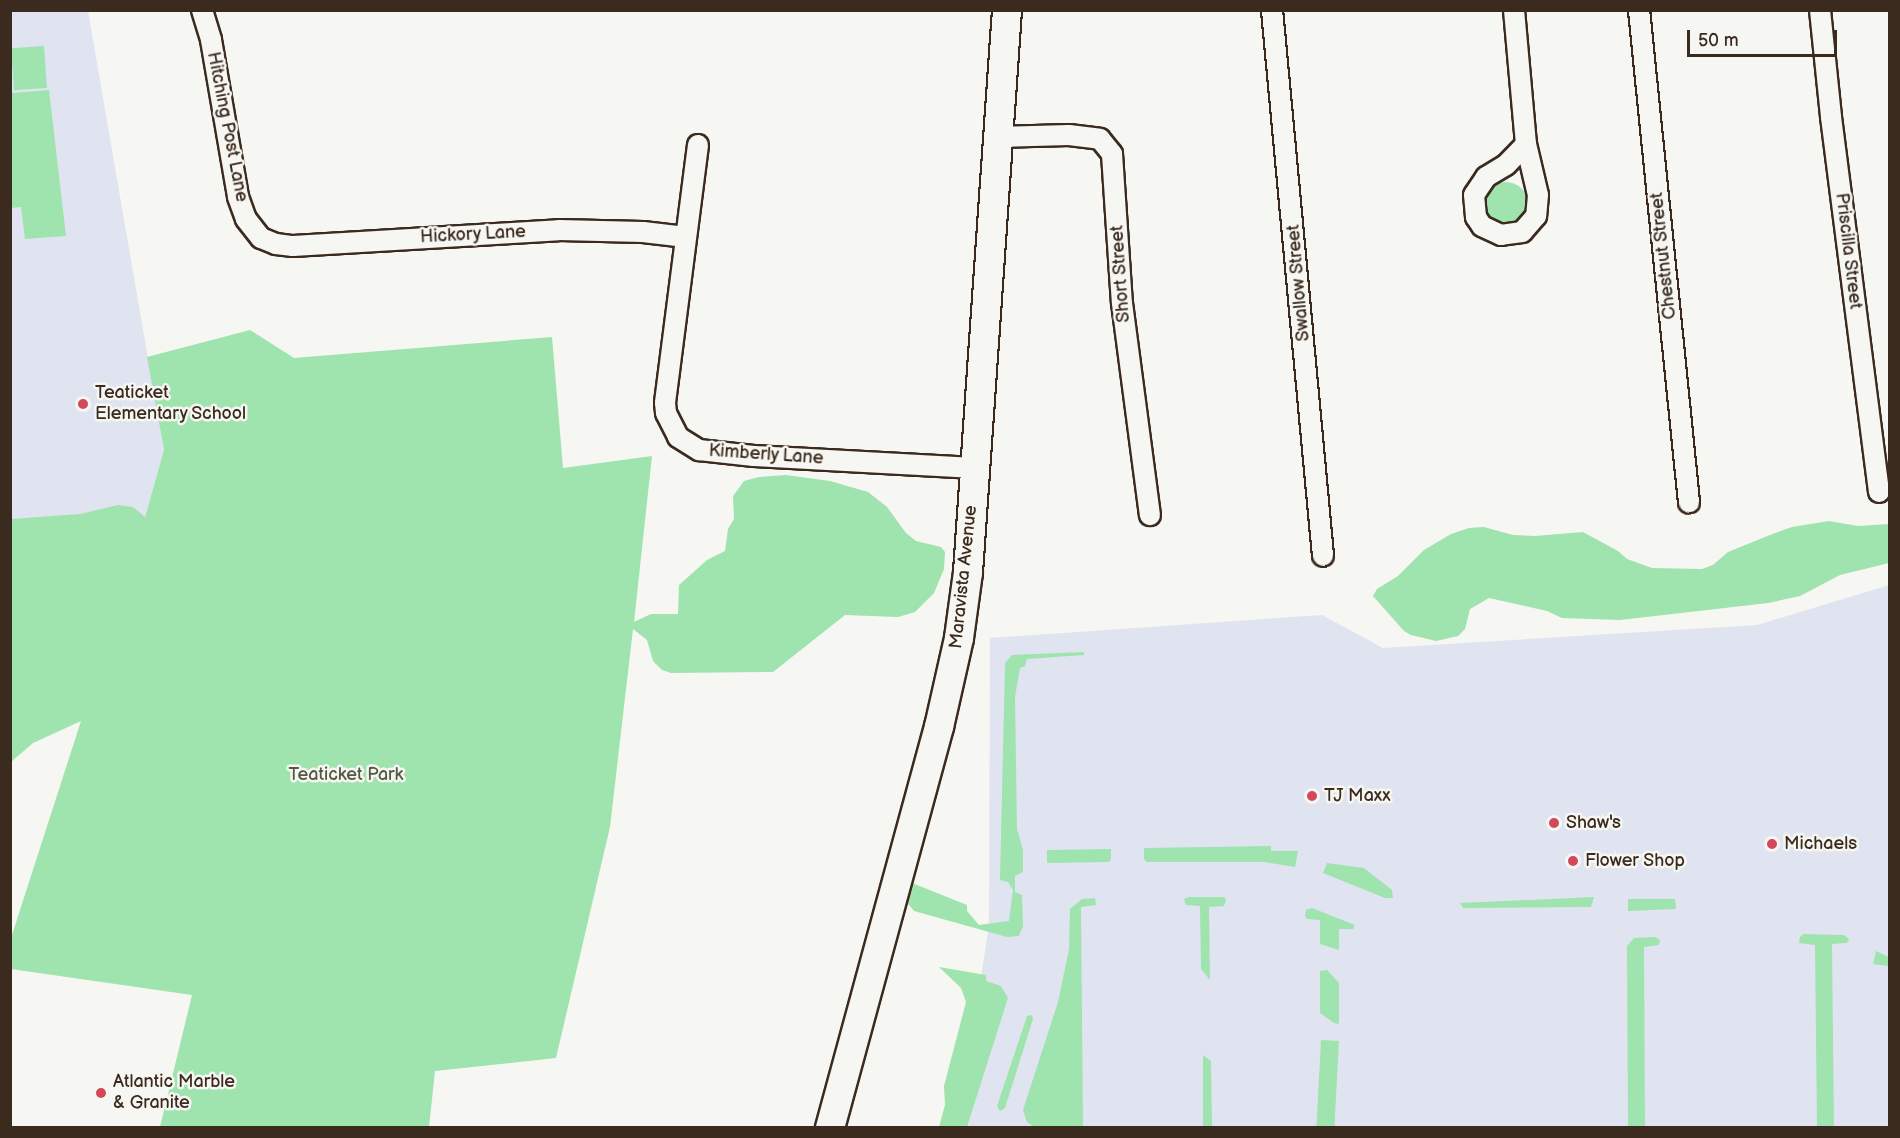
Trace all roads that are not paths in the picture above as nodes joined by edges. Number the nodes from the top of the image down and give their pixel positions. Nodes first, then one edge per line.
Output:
1 (202, 10) edge
2 (1007, 10) edge
3 (1272, 10) edge
4 (1514, 10) edge
5 (1639, 10) edge
6 (1820, 10) edge
7 (997, 136) junction
8 (1526, 144) dead end
9 (698, 145) dead end
10 (686, 237) junction
11 (261, 238) joint
12 (975, 468) junction
13 (1879, 492) dead end
14 (1689, 502) dead end
15 (1150, 515) dead end
16 (1323, 556) dead end
17 (830, 1128) edge

1 - 11 street, Hitching Post Lane
2 - 7 main road, Maravista Avenue
3 - 16 street, Swallow Street
4 - 8 street
5 - 14 street, Chestnut Street
6 - 13 street, Priscilla Street
7 - 12 main road, Maravista Avenue
7 - 15 street, Short Street
9 - 10 street, Kimberly Lane
10 - 11 street, Hickory Lane
10 - 12 street, Kimberly Lane
12 - 17 main road, Maravista Avenue

